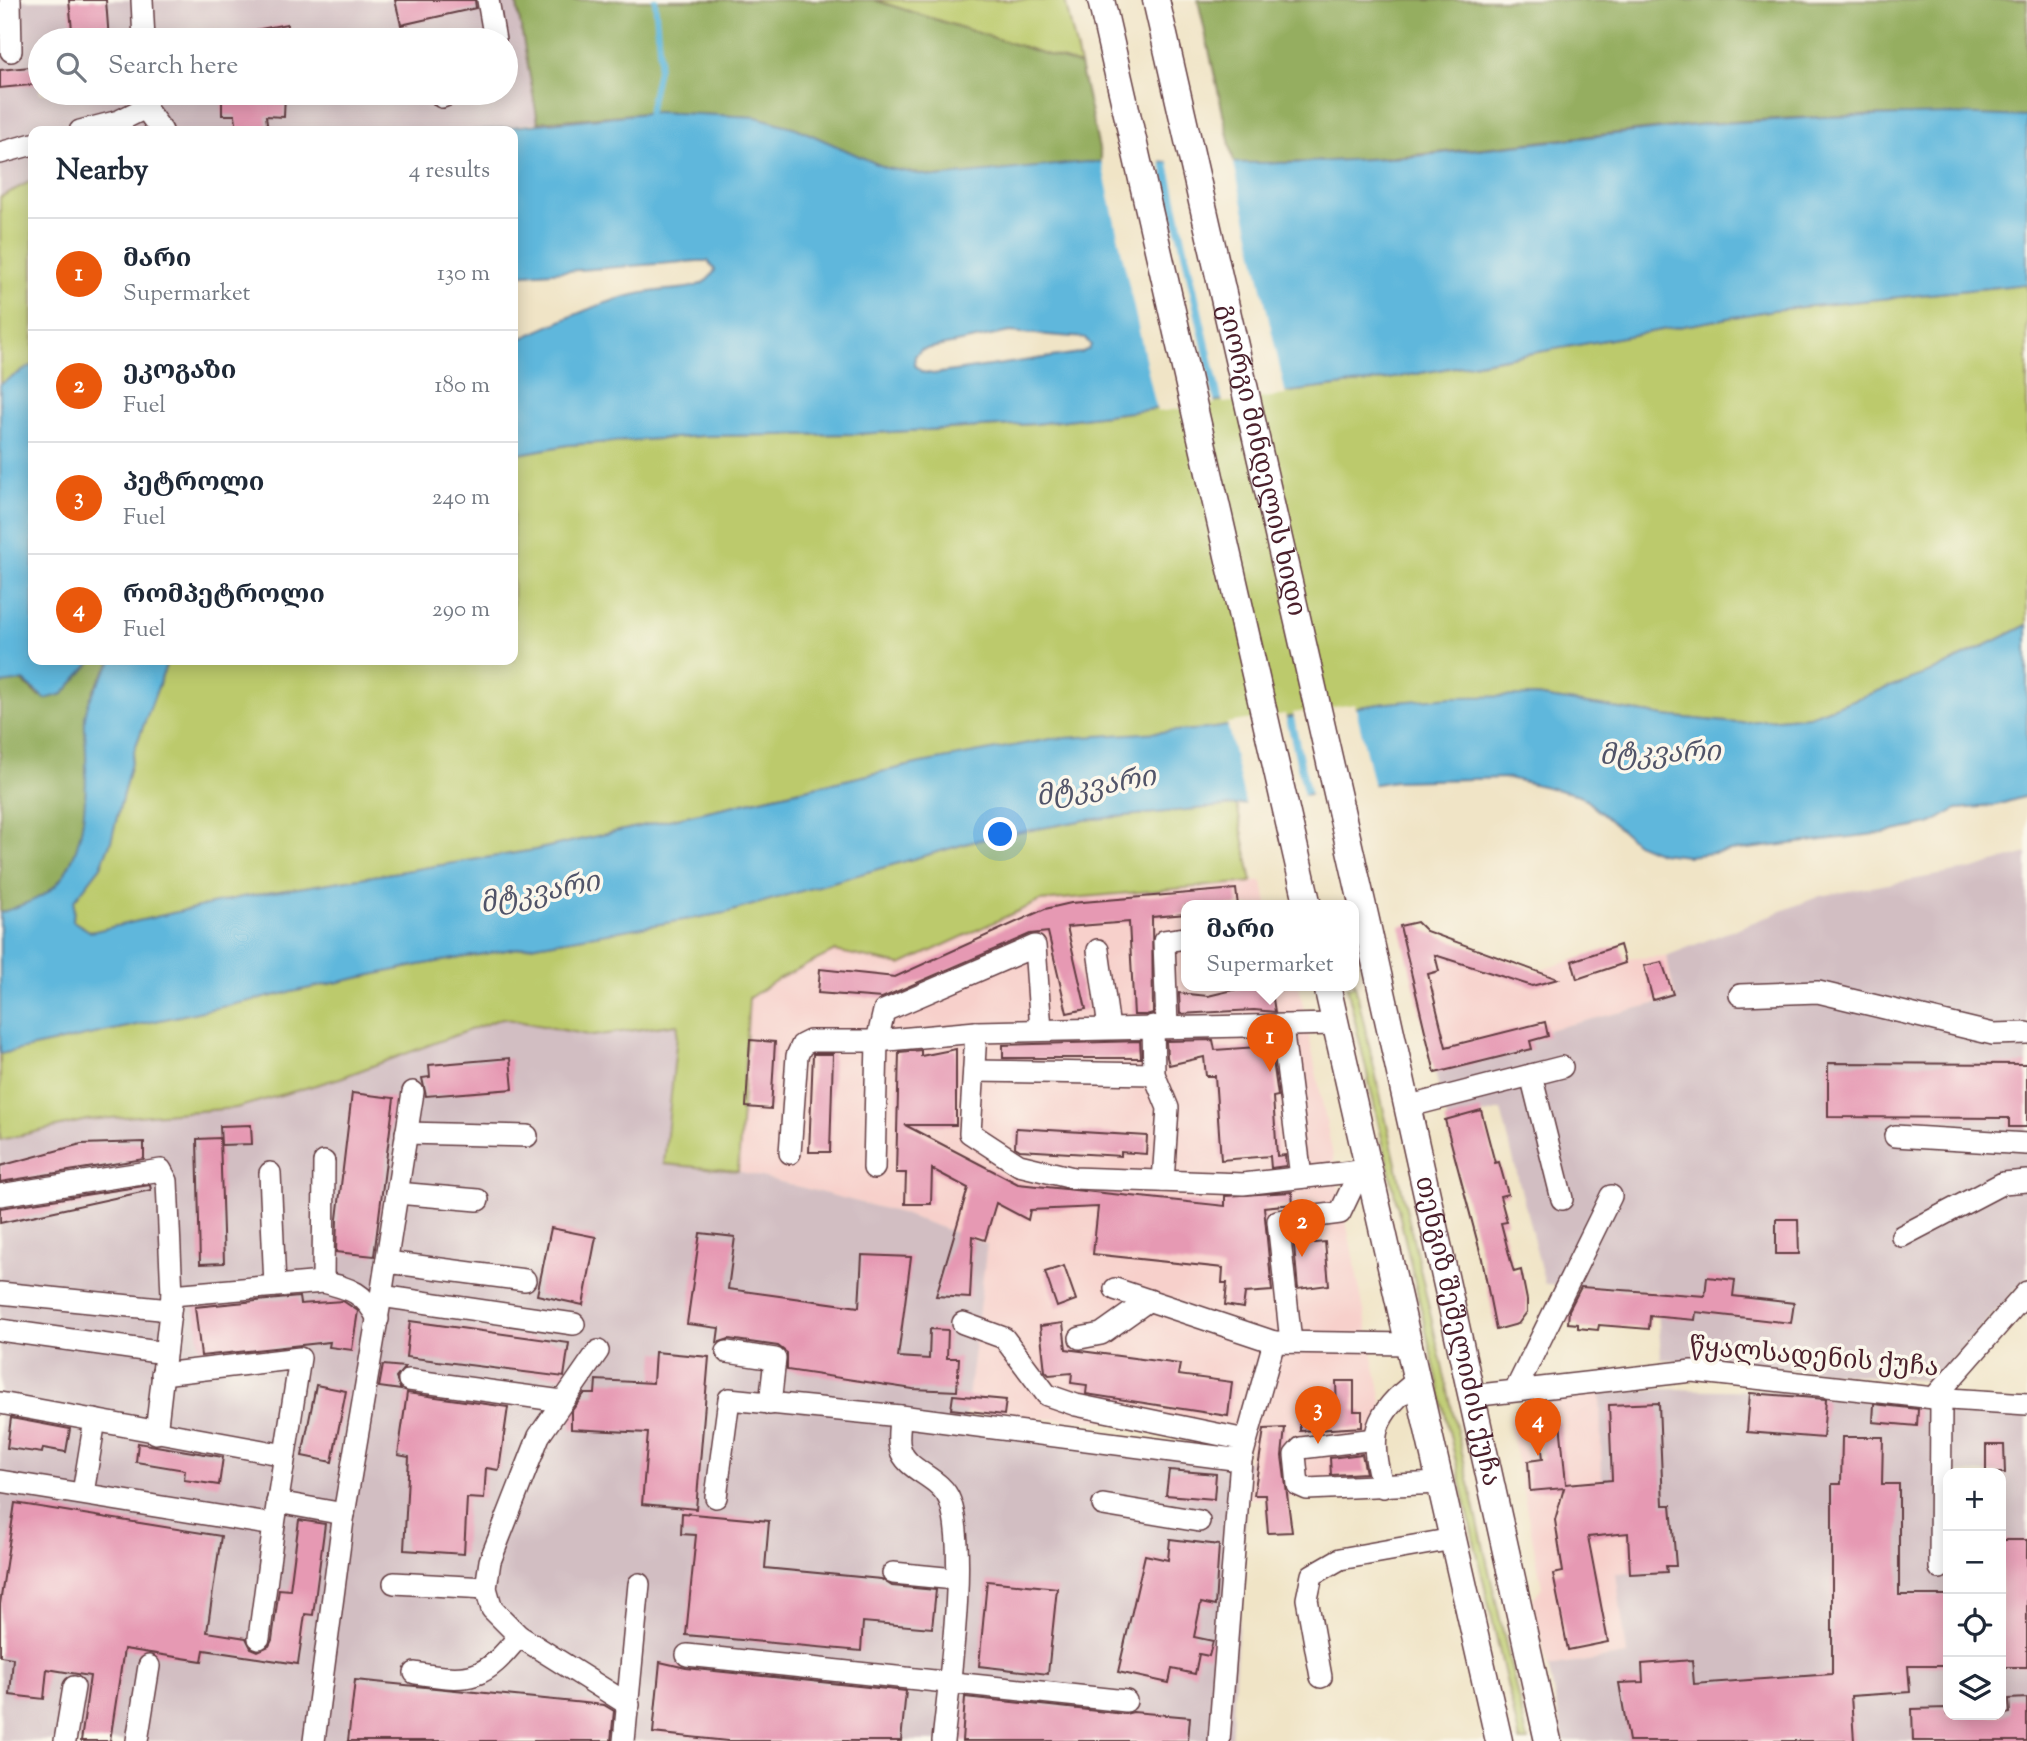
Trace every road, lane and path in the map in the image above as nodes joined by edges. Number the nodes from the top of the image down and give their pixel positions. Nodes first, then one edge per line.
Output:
1 (10, 0) edge
2 (142, 0) edge
3 (488, 0) edge
4 (1101, 0) edge
5 (1156, 0) edge
6 (143, 28) edge
7 (493, 28) edge
8 (10, 51) dead end
9 (139, 105) edge
10 (149, 105) edge
11 (99, 126) edge
12 (160, 126) edge
13 (28, 145) edge
14 (0, 153) edge
15 (1307, 900) edge
16 (1366, 920) joint
17 (1181, 939) edge
18 (1098, 950) dead end
19 (1328, 991) edge
20 (1740, 995) dead end
21 (1335, 1024) junction
22 (1160, 1026) junction
23 (1282, 1026) junction
24 (1109, 1028) junction
25 (1041, 1030) junction
26 (976, 1032) junction
27 (2027, 1033) edge
28 (877, 1041) junction
29 (1563, 1067) dead end
30 (974, 1070) junction
31 (1154, 1074) junction
32 (1531, 1075) junction
33 (413, 1092) dead end
34 (1406, 1107) junction
35 (407, 1133) junction
36 (527, 1136) dead end
37 (1895, 1136) dead end
38 (2027, 1144) edge
39 (790, 1153) dead end
40 (324, 1162) dead end
41 (874, 1168) dead end
42 (1364, 1170) junction
43 (270, 1173) dead end
44 (1301, 1177) junction
45 (1164, 1181) junction
46 (2027, 1181) edge
47 (397, 1193) junction
48 (0, 1195) edge
49 (1611, 1196) dead end
50 (1562, 1199) dead end
51 (478, 1200) dead end
52 (1902, 1236) dead end
53 (387, 1262) junction
54 (525, 1280) dead end
55 (323, 1282) junction
56 (275, 1286) junction
57 (1115, 1289) dead end
58 (2027, 1292) edge
59 (0, 1293) edge
60 (381, 1296) junction
61 (1149, 1300) junction
62 (171, 1302) junction
63 (378, 1319) junction
64 (963, 1323) dead end
65 (574, 1324) dead end
66 (0, 1330) edge
67 (1080, 1338) dead end
68 (1282, 1342) junction
69 (1409, 1344) junction
70 (598, 1351) dead end
71 (727, 1352) dead end
72 (164, 1364) junction
73 (409, 1380) dead end
74 (1417, 1381) junction
75 (1516, 1389) junction
76 (1471, 1396) junction
77 (1938, 1399) junction
78 (562, 1401) junction
79 (0, 1403) edge
80 (770, 1404) junction
81 (2027, 1404) edge
82 (900, 1416) junction
83 (95, 1420) junction
84 (156, 1433) junction
85 (1375, 1439) junction
86 (1243, 1450) junction
87 (285, 1455) junction
88 (0, 1480) edge
89 (1440, 1483) junction
90 (1383, 1487) junction
91 (83, 1493) junction
92 (716, 1497) dead end
93 (277, 1502) junction
94 (1103, 1504) dead end
95 (344, 1514) junction
96 (1199, 1521) dead end
97 (274, 1525) junction
98 (1453, 1539) junction
99 (1940, 1568) dead end
100 (893, 1573) dead end
101 (955, 1579) junction
102 (394, 1583) dead end
103 (639, 1584) dead end
104 (486, 1588) junction
105 (519, 1636) junction
106 (259, 1638) dead end
107 (687, 1655) dead end
108 (149, 1666) dead end
109 (415, 1673) dead end
110 (1321, 1677) dead end
111 (949, 1682) junction
112 (74, 1687) dead end
113 (1126, 1701) dead end
114 (629, 1706) junction
115 (65, 1741) edge
116 (137, 1741) edge
117 (314, 1741) edge
118 (624, 1741) edge
119 (943, 1741) edge
120 (1219, 1741) edge
121 (1499, 1741) edge
122 (1548, 1741) edge

1 - 8 street
2 - 6 street
3 - 7 street
4 - 15 main road, გიორგი მინდელის ხიდი
5 - 16 main road, გიორგი მინდელის ხიდი
9 - 11 street
10 - 12 street
13 - 14 street
16 - 34 main road, თენგიზ შეშელიძის ქუჩა
17 - 22 street
18 - 24 street
19 - 21 main road, თენგიზ შეშელიძის ქუჩა
20 - 27 street
21 - 23 street
21 - 42 main road, თენგიზ შეშელიძის ქუჩა
22 - 23 street
22 - 24 street
22 - 31 street
23 - 44 street
24 - 25 street
25 - 26 street
25 - 28 street
26 - 28 street
26 - 30 street
28 - 39 street
28 - 41 street
29 - 32 street
30 - 31 street
30 - 45 street
31 - 45 street
32 - 34 street
32 - 50 street
33 - 35 street
34 - 76 main road, თენგიზ შეშელიძის ქუჩა
35 - 36 street
35 - 47 street
37 - 38 street
40 - 55 street
42 - 44 street
42 - 68 street
42 - 69 main road, თენგიზ შეშელიძის ქუჩა
43 - 56 street
44 - 45 street
46 - 52 street
47 - 51 street
47 - 53 street
48 - 62 street
49 - 75 street
53 - 54 street
53 - 60 street
55 - 56 street
55 - 63 street
56 - 62 street
57 - 61 street
58 - 77 street
59 - 62 street
60 - 63 street
60 - 65 street
61 - 67 street
61 - 68 street
62 - 72 street
63 - 95 street
64 - 86 street
66 - 72 street
68 - 69 street
68 - 86 street
69 - 74 main road, თენგიზ შეშელიძის ქუჩა
70 - 78 street
71 - 80 street
72 - 84 street
72 - 87 street
73 - 78 street
74 - 85 street
74 - 89 main road, თენგიზ შეშელიძის ქუჩა
75 - 76 street, წყალსადენის ქუჩა
75 - 77 street, წყალსადენის ქუჩა
76 - 122 main road, თენგიზ შეშელიძის ქუჩა
77 - 81 street, წყალსადენის ქუჩა
77 - 99 street
78 - 104 street
79 - 83 street
80 - 82 street
80 - 92 street
82 - 86 street
82 - 101 street
83 - 84 street
83 - 91 street
84 - 87 street
85 - 90 street
85 - 90 street
86 - 120 street
87 - 93 street
88 - 91 street
89 - 90 street
89 - 98 main road, თენგიზ შეშელიძის ქუჩა
91 - 97 street
93 - 95 street
93 - 97 street
94 - 96 street
95 - 117 street
97 - 106 street
98 - 110 street
98 - 121 main road, თენგიზ შეშელიძის ქუჩა
100 - 101 street
101 - 111 street
102 - 104 street
103 - 114 street
104 - 105 street
105 - 109 street
105 - 114 street
107 - 111 street
108 - 116 street
111 - 113 street
111 - 119 street
112 - 115 street
114 - 118 street

